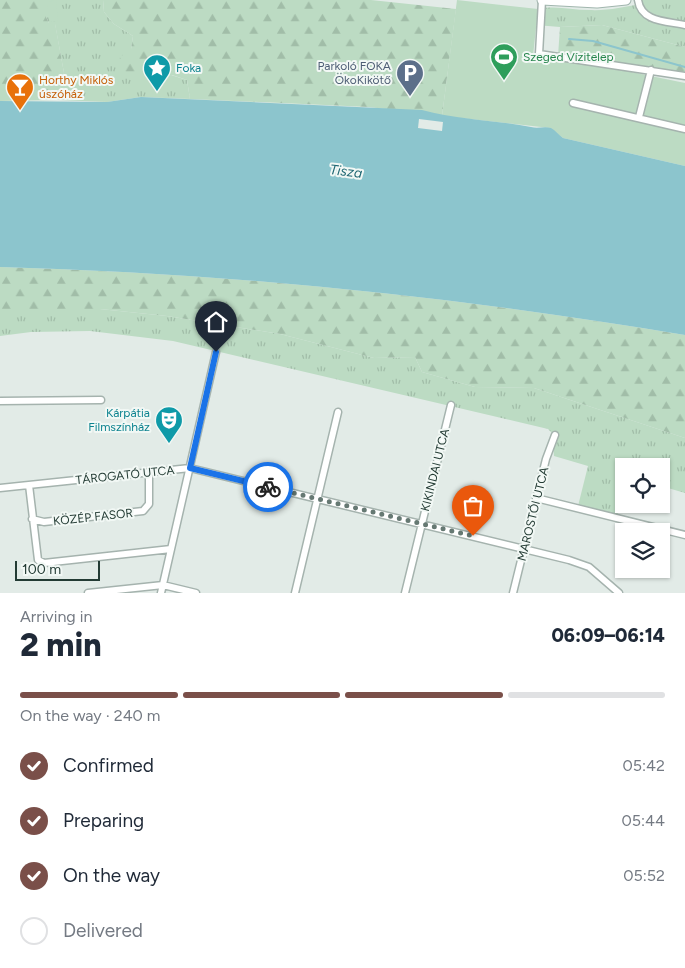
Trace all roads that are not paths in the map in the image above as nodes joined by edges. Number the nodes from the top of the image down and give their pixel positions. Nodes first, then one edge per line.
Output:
1 (542, 0) edge
2 (626, 0) edge
3 (638, 0) edge
4 (685, 25) edge
5 (651, 70) junction
6 (685, 76) edge
7 (573, 102) dead end
8 (639, 117) junction
9 (685, 129) edge
10 (216, 352) dead end
11 (0, 400) edge
12 (101, 400) dead end
13 (451, 405) dead end
14 (338, 412) dead end
15 (554, 435) dead end
16 (190, 468) junction
17 (149, 473) junction
18 (29, 485) junction
19 (0, 488) edge
20 (536, 498) junction
21 (318, 499) junction
22 (32, 519) junction
23 (422, 524) junction
24 (685, 535) edge
25 (524, 548) junction
26 (170, 549) junction
27 (163, 585) junction
28 (88, 593) edge
29 (161, 593) edge
30 (196, 593) edge
31 (295, 593) edge
32 (405, 593) edge
33 (513, 593) edge
34 (619, 593) edge

1 - 2 main road
1 - 5 street
3 - 4 street
5 - 6 street
5 - 8 street
7 - 8 street
8 - 9 street
10 - 16 street
11 - 12 street
13 - 23 street, KIKINDAI UTCA
14 - 21 street
15 - 20 street, MAROSTŐI UTCA
16 - 17 street, TÁROGATÓ UTCA
16 - 21 street, TÁROGATÓ UTCA
16 - 26 street
17 - 18 street, TÁROGATÓ UTCA
17 - 22 street, KÖZÉP FASOR
18 - 19 street, TÁROGATÓ UTCA
18 - 22 street
20 - 24 street
20 - 25 street, MAROSTŐI UTCA
21 - 23 street, TÁROGATÓ UTCA
21 - 31 street
22 - 26 street
23 - 25 street, TÁROGATÓ UTCA
23 - 32 street, KIKINDAI UTCA
25 - 33 street, MAROSTŐI UTCA
25 - 34 street, TÁROGATÓ UTCA
26 - 27 street
27 - 28 street
27 - 29 street
27 - 30 street

